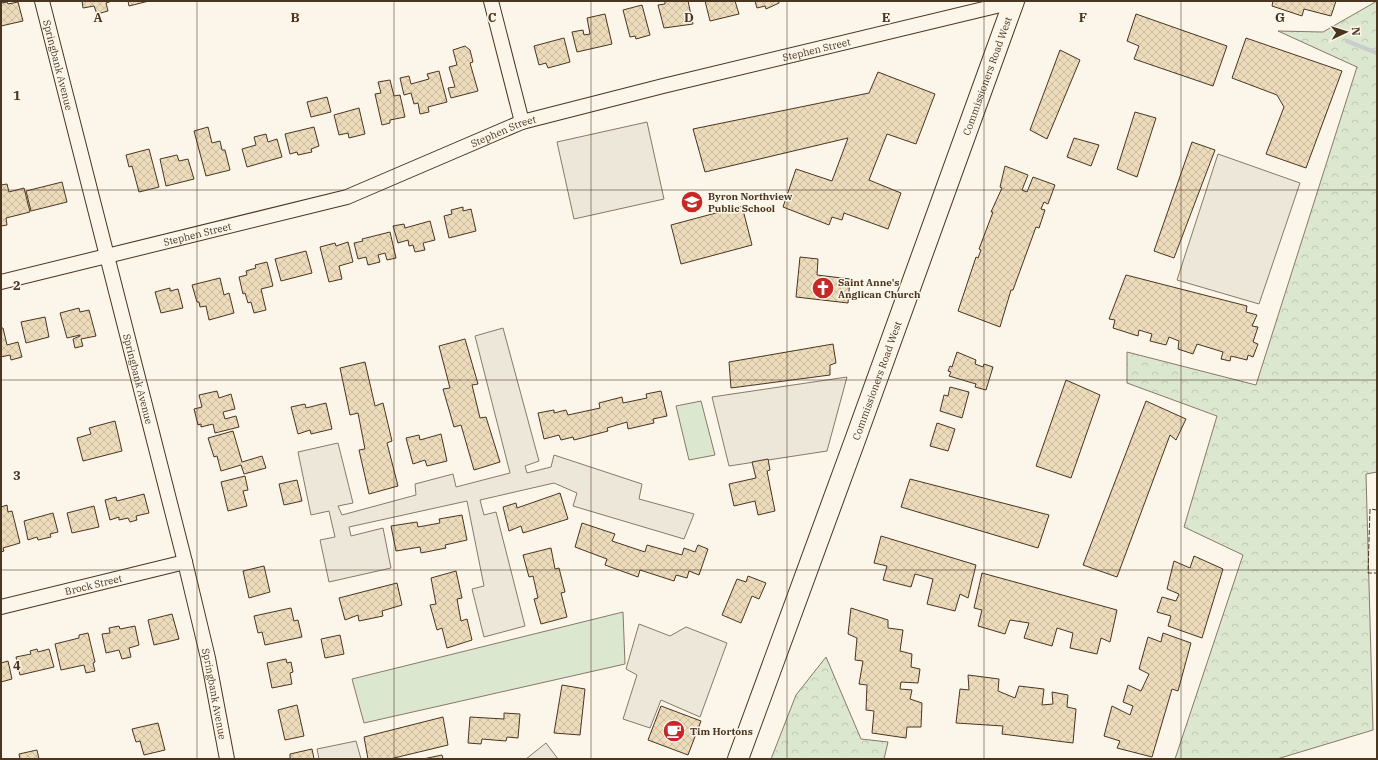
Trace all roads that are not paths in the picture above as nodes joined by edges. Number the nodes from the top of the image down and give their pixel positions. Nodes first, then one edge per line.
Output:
1 (42, 1) edge
2 (490, 1) edge
3 (1014, 2) edge
4 (522, 122) junction
5 (108, 255) junction
6 (1, 282) edge
7 (185, 562) junction
8 (1, 607) edge
9 (227, 759) edge
10 (738, 759) edge

1 - 5 street, Springbank Avenue
2 - 4 street
3 - 4 street, Stephen Street
3 - 10 main road, Commissioners Road West
4 - 5 street, Stephen Street
5 - 6 street, Stephen Street
5 - 7 street, Springbank Avenue
7 - 8 street, Brock Street
7 - 9 street, Springbank Avenue

